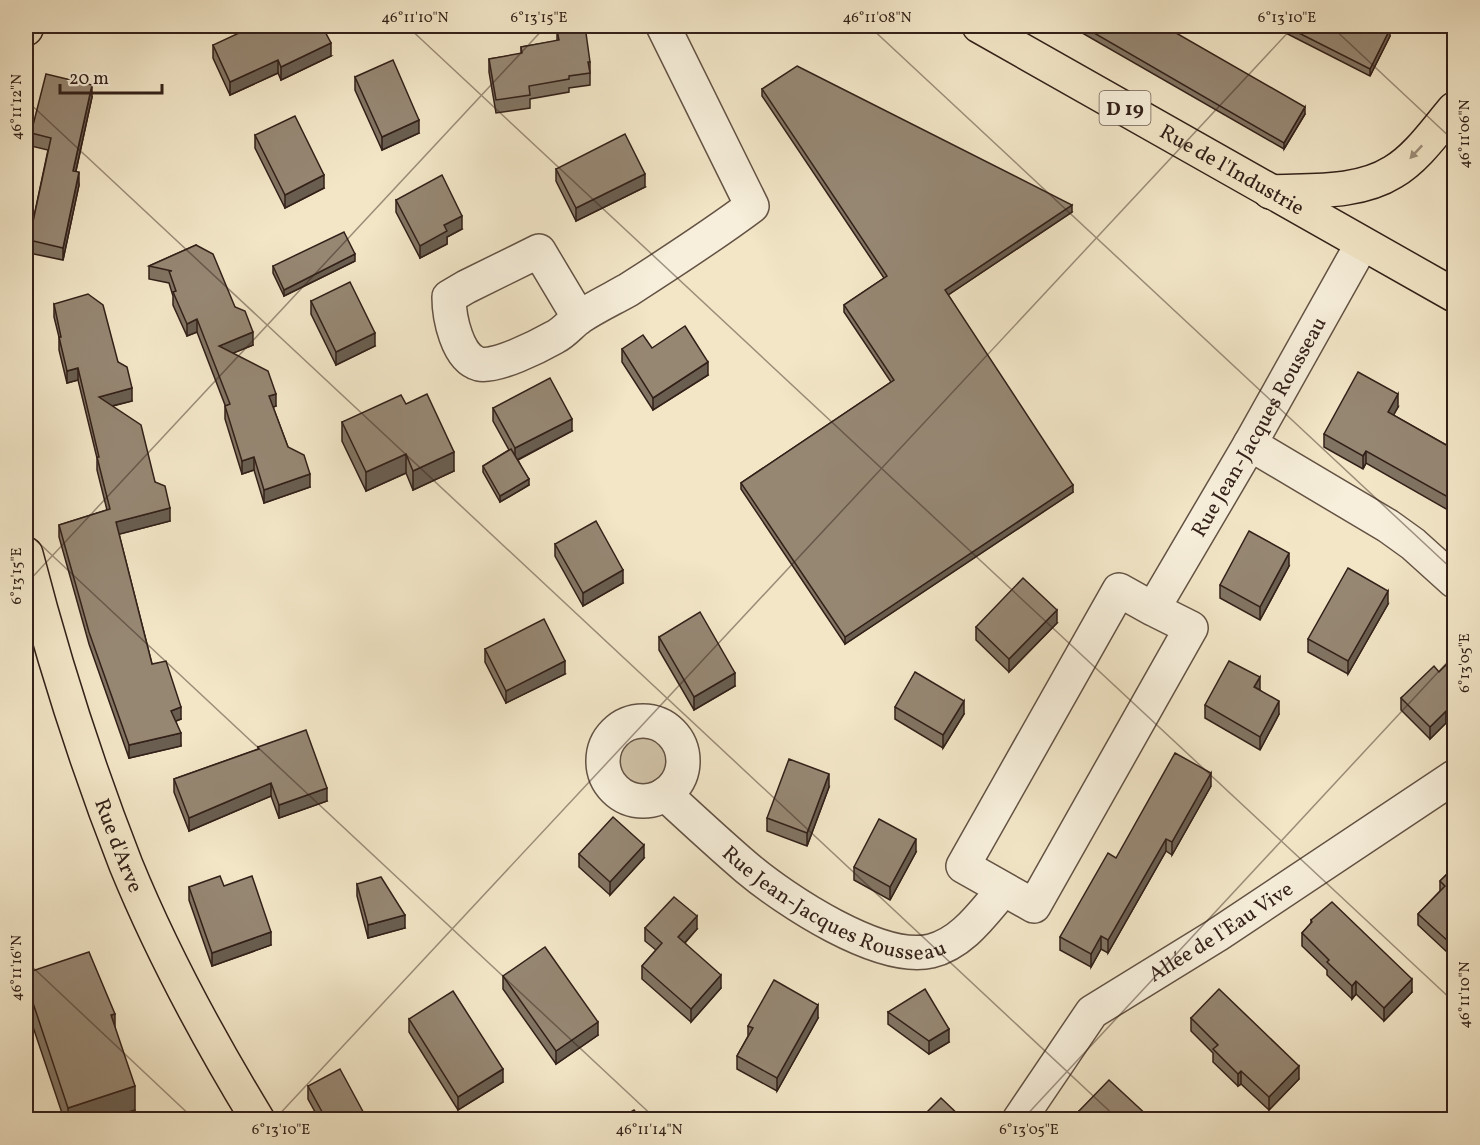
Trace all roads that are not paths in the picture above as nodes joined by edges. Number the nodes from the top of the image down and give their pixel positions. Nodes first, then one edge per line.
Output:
1 (663, 26) edge
2 (980, 26) edge
3 (1455, 109) edge
4 (1270, 192) junction
5 (1362, 244) junction
6 (1455, 296) edge
7 (579, 318) dead end
8 (1250, 444) junction
9 (26, 554) edge
10 (1455, 581) edge
11 (1153, 609) junction
12 (1455, 777) edge
13 (665, 794) dead end
14 (1003, 890) junction
15 (258, 1119) edge
16 (1019, 1119) edge

1 - 7 street
2 - 4 main road, Rue de l'Industrie / D 19
3 -> 4 main road
4 - 5 main road, Rue de l'Industrie / D 19
5 - 6 main road, Rue de l'Industrie / D 19
5 - 8 street, Rue Jean-Jacques Rousseau
8 - 10 street
8 - 11 street, Rue Jean-Jacques Rousseau
9 - 15 main road, Rue d'Arve
11 - 14 street
11 - 14 street
12 - 16 street, Allée de l'Eau Vive
13 - 14 street, Rue Jean-Jacques Rousseau

